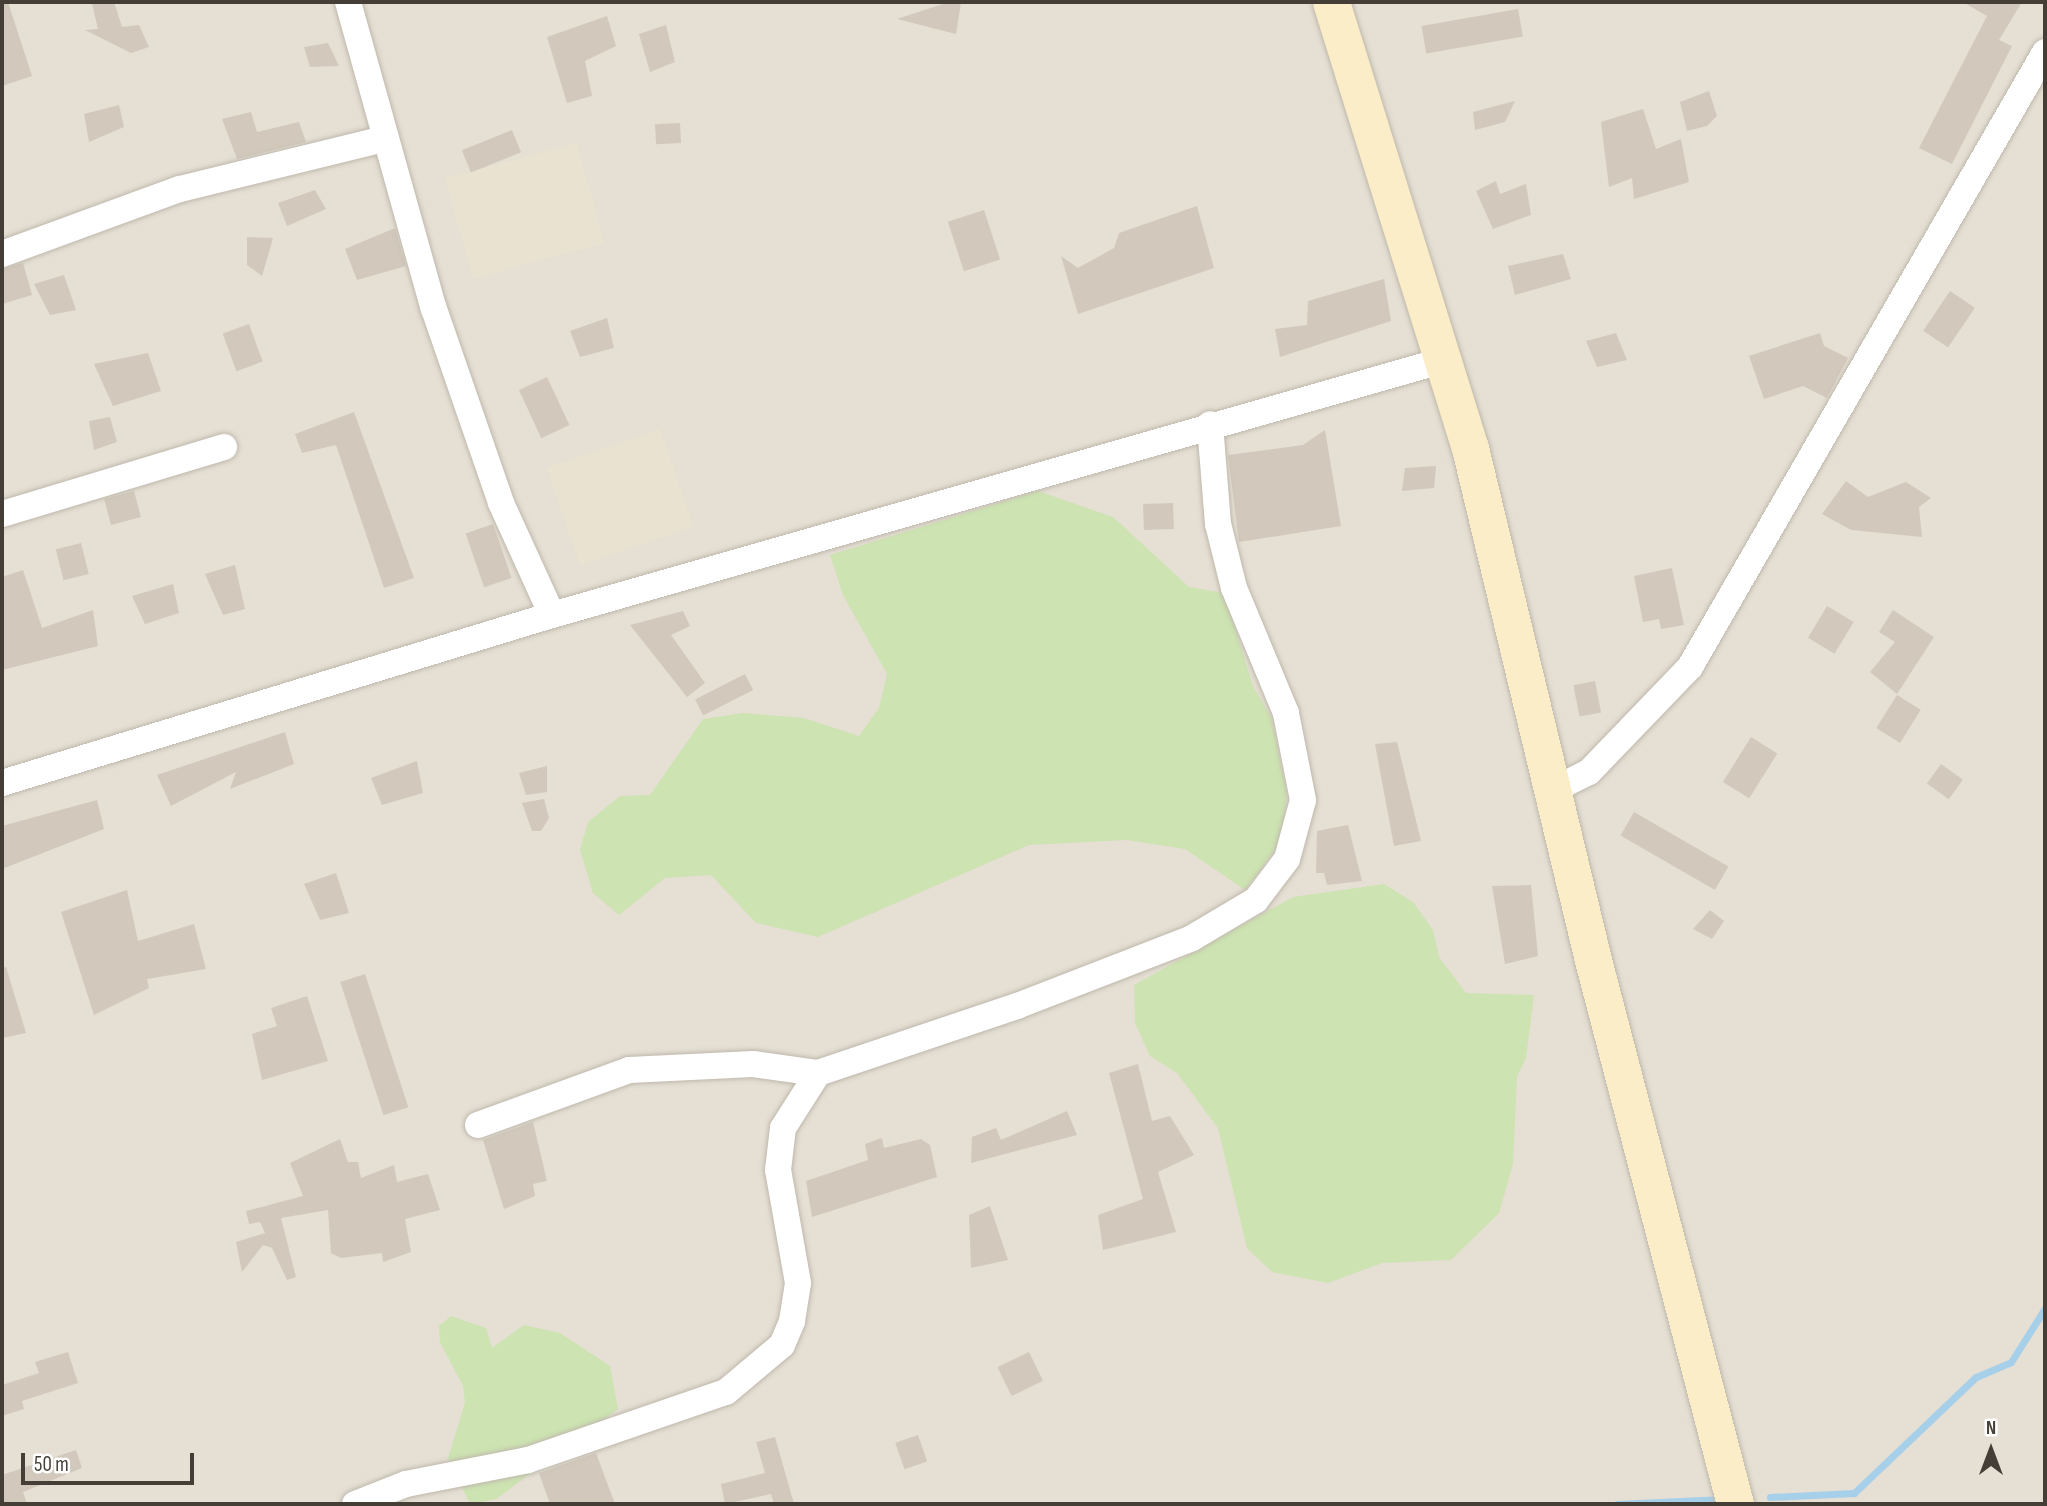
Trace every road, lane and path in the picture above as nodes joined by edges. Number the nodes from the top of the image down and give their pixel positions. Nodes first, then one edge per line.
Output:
1 (348, 2) edge
2 (1331, 2) edge
3 (2045, 52) edge
4 (384, 139) junction
5 (2, 254) edge
6 (1441, 361) junction
7 (1210, 424) junction
8 (224, 447) dead end
9 (2, 514) edge
10 (552, 615) junction
11 (2, 783) edge
12 (1551, 791) junction
13 (818, 1073) junction
14 (478, 1125) dead end
15 (355, 1504) edge
16 (1735, 1504) edge

1 - 4 street
2 - 6 main road
3 - 12 street
4 - 5 street
4 - 10 street
6 - 7 street
6 - 12 main road
7 - 10 street
7 - 13 street
8 - 9 street
10 - 11 street
12 - 16 main road
13 - 14 street
13 - 15 street

